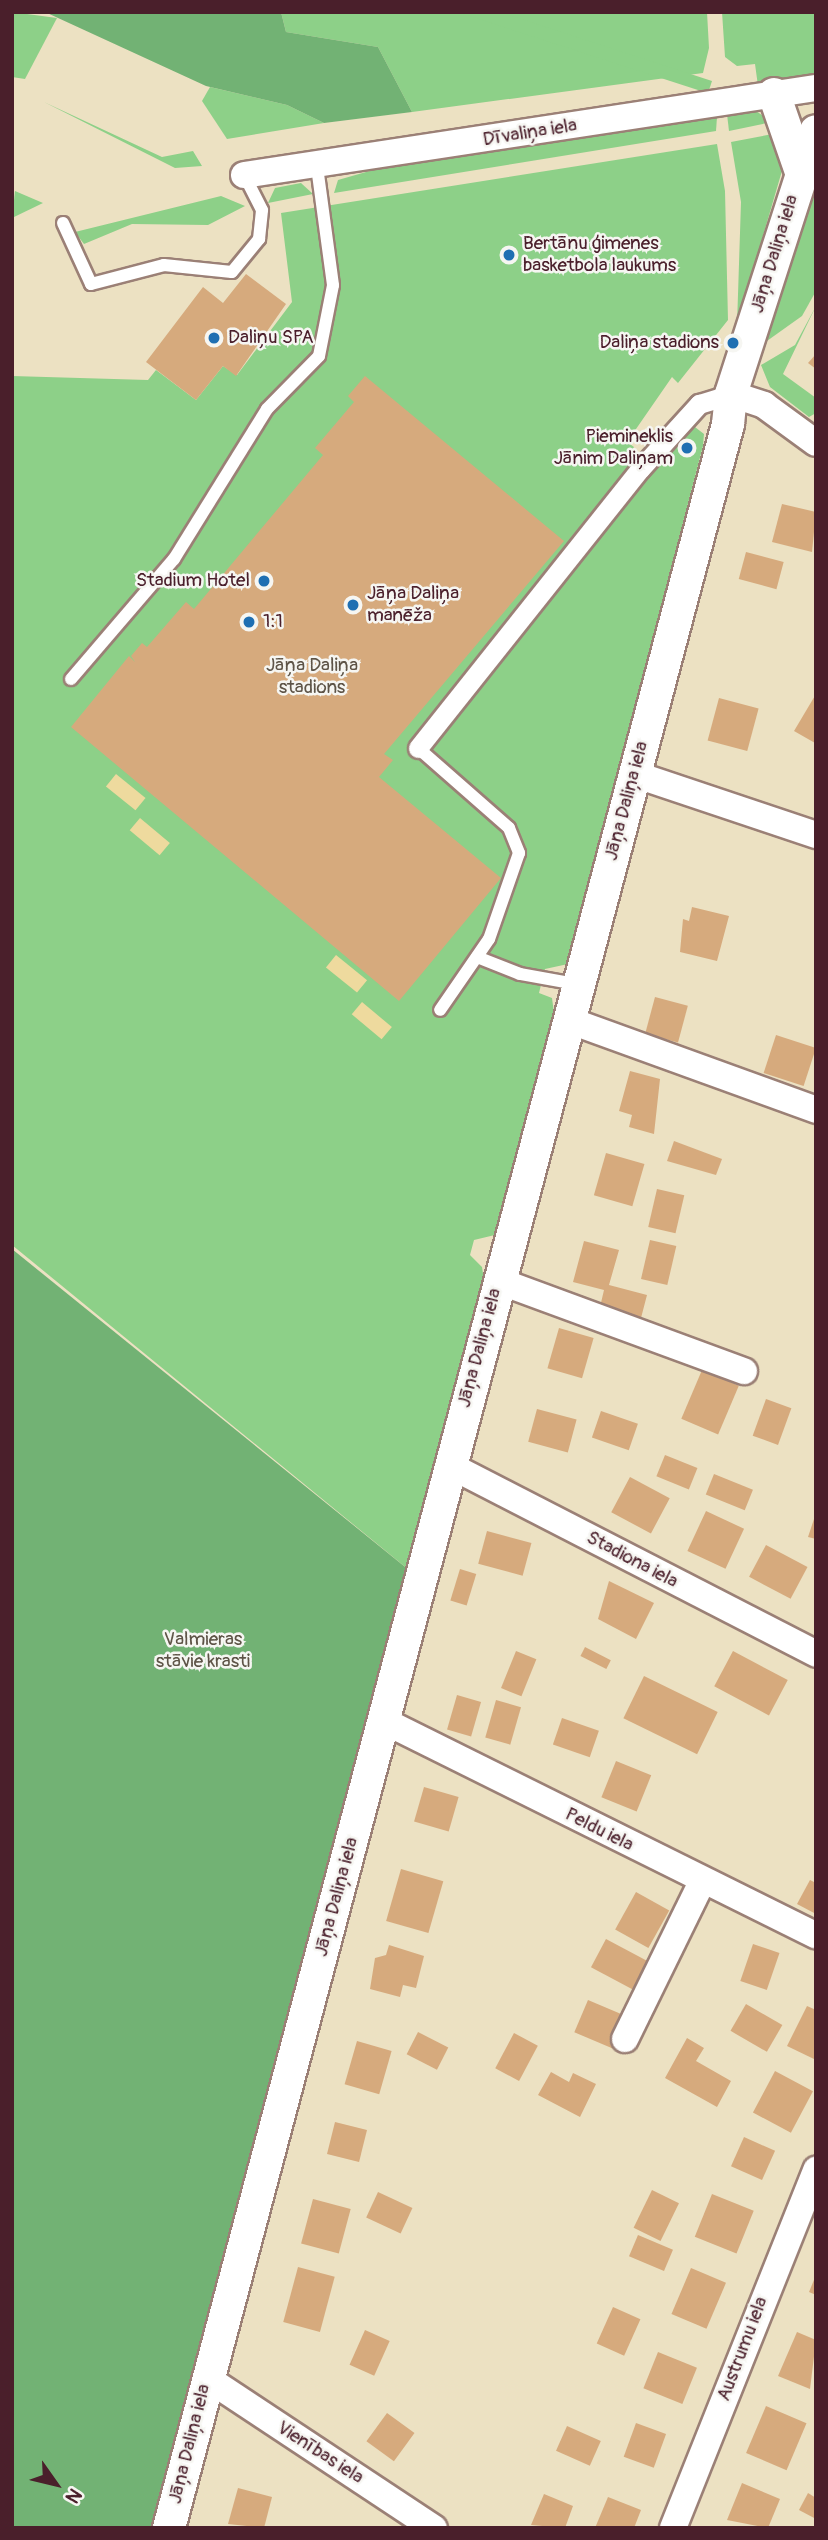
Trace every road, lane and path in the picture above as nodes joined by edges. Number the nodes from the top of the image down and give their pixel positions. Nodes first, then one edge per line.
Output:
1 (816, 88) edge
2 (774, 94) junction
3 (816, 131) edge
4 (317, 167) junction
5 (801, 172) junction
6 (244, 175) joint
7 (63, 223) dead end
8 (731, 394) junction
9 (816, 443) edge
10 (71, 679) dead end
11 (418, 748) joint
12 (634, 774) junction
13 (816, 835) edge
14 (477, 957) junction
15 (576, 984) junction
16 (440, 1010) dead end
17 (568, 1020) junction
18 (816, 1110) edge
19 (499, 1281) junction
20 (744, 1371) dead end
21 (450, 1465) junction
22 (816, 1654) edge
23 (384, 1721) junction
24 (702, 1882) junction
25 (816, 1935) edge
26 (625, 2039) dead end
27 (816, 2170) edge
28 (207, 2378) junction
29 (169, 2528) edge
30 (434, 2528) edge
31 (673, 2528) edge

1 - 2 street, Dīvaliņa iela
2 - 4 street, Dīvaliņa iela
2 - 5 street, Jāņa Daliņa iela
3 - 5 street, Jāņa Daliņa iela
4 - 6 street, Dīvaliņa iela
4 - 10 lane
5 - 8 street, Jāņa Daliņa iela
6 - 7 lane
8 - 9 street
8 - 11 street
8 - 12 street, Jāņa Daliņa iela
11 - 14 lane
12 - 13 street
12 - 15 street, Jāņa Daliņa iela
14 - 15 lane
14 - 16 lane
15 - 17 street, Jāņa Daliņa iela
17 - 18 street
17 - 19 street, Jāņa Daliņa iela
19 - 20 street
19 - 21 street, Jāņa Daliņa iela
21 - 22 street, Stadiona iela
21 - 23 street, Jāņa Daliņa iela
23 - 24 street, Peldu iela
23 - 28 street, Jāņa Daliņa iela
24 - 25 street, Peldu iela
24 - 26 street
27 - 31 street, Austrumu iela
28 - 29 street, Jāņa Daliņa iela
28 - 30 street, Vienības iela

